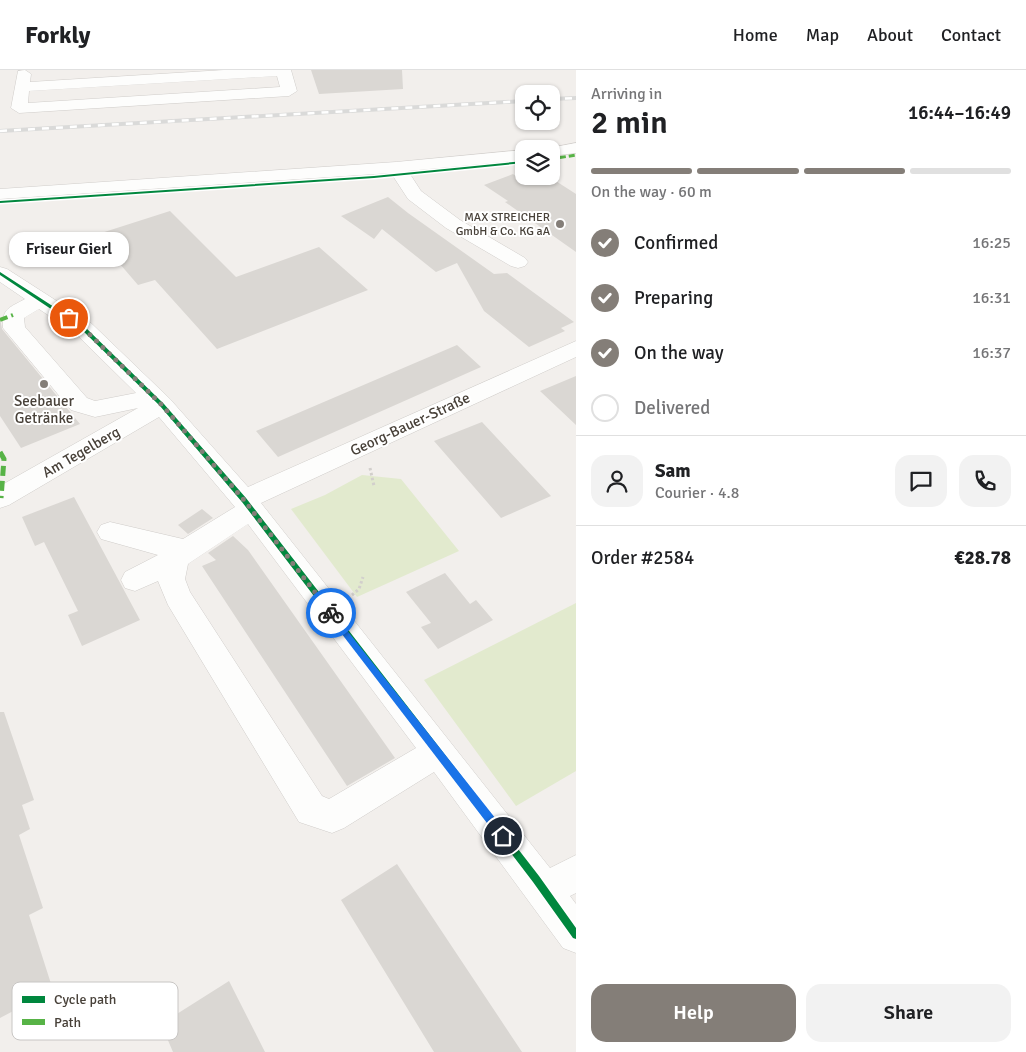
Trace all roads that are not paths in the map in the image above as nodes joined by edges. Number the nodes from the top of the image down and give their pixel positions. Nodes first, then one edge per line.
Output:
1 (56, 70) edge
2 (283, 71) edge
3 (576, 148) edge
4 (560, 150) edge
5 (515, 156) edge
6 (396, 167) junction
7 (0, 194) edge
8 (518, 262) dead end
9 (0, 273) edge
10 (41, 299) junction
11 (572, 354) edge
12 (162, 405) junction
13 (7, 504) edge
14 (247, 505) junction
15 (110, 532) dead end
16 (181, 555) junction
17 (136, 580) dead end
18 (438, 752) junction
19 (576, 873) edge
20 (546, 891) junction
21 (576, 935) edge

1 - 2 street
3 - 4 street
5 - 6 street
6 - 7 street
6 - 8 street
9 - 10 street
10 - 12 street
10 - 12 street
11 - 14 street, Georg-Bauer-Straße
12 - 13 street
12 - 14 street
14 - 16 street, Georg-Bauer-Straße
14 - 18 street
15 - 16 street
16 - 17 street, Georg-Bauer-Straße
16 - 18 street
18 - 20 street
19 - 20 street
20 - 21 street

